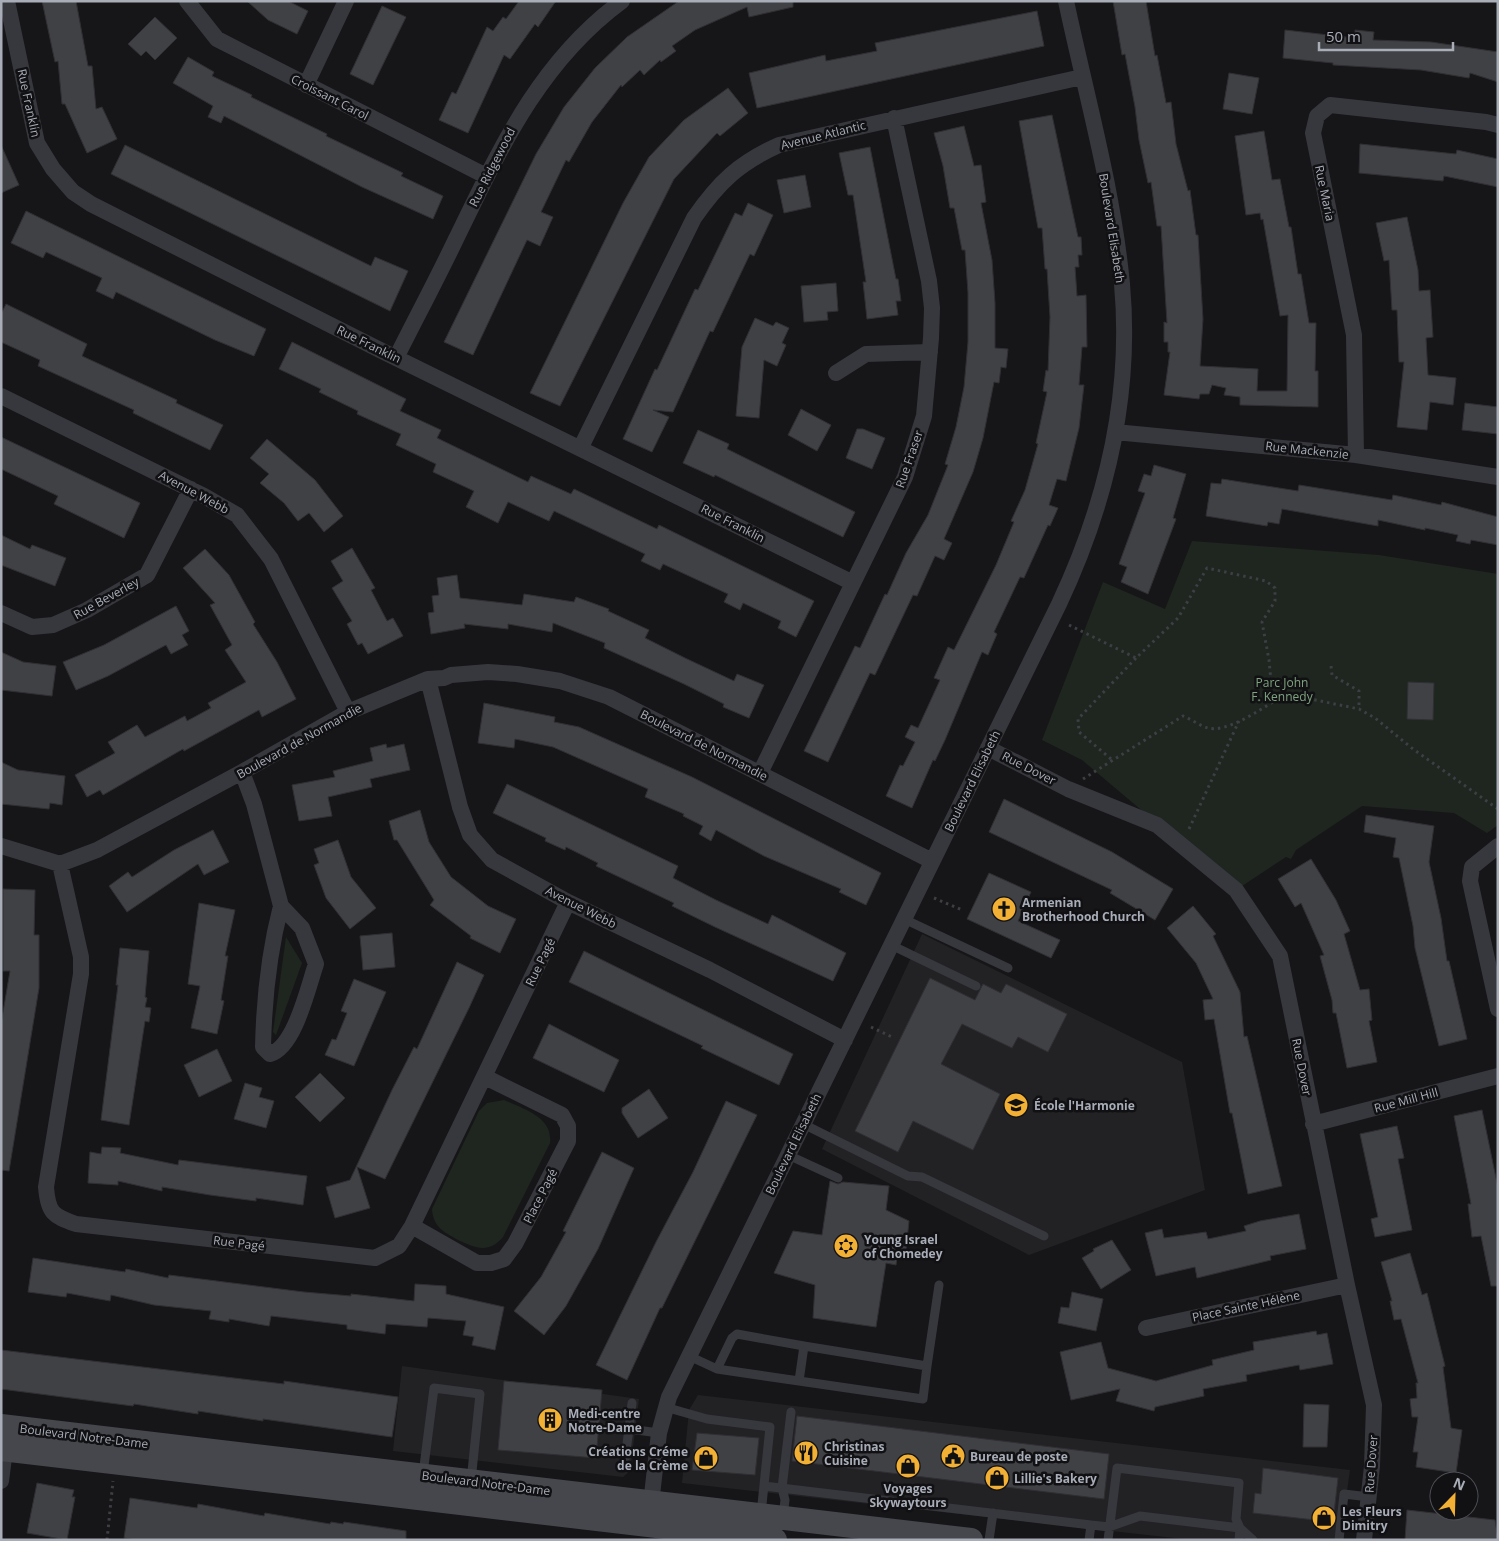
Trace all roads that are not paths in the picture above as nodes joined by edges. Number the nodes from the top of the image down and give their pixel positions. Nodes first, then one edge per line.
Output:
1 (7, 1) edge
2 (187, 1) edge
3 (346, 1) edge
4 (622, 1) edge
5 (1066, 1) edge
6 (1082, 77) junction
7 (306, 85) junction
8 (894, 118) junction
9 (1498, 125) edge
10 (486, 176) junction
11 (930, 352) junction
12 (396, 358) junction
13 (836, 373) dead end
14 (1, 396) edge
15 (1115, 432) junction
16 (581, 447) junction
17 (1356, 455) junction
18 (1498, 477) edge
19 (191, 489) junction
20 (853, 583) junction
21 (1, 613) edge
22 (428, 679) junction
23 (348, 712) junction
24 (988, 748) junction
25 (242, 772) junction
26 (760, 772) junction
27 (1, 846) edge
28 (1498, 846) edge
29 (932, 861) junction
30 (60, 864) junction
31 (568, 902) junction
32 (281, 906) junction
33 (904, 919) junction
34 (891, 945) junction
35 (1008, 968) dead end
36 (976, 986) dead end
37 (1498, 1009) edge
38 (845, 1040) junction
39 (1498, 1076) edge
40 (485, 1077) junction
41 (803, 1124) junction
42 (1314, 1124) junction
43 (788, 1155) junction
44 (838, 1178) dead end
45 (412, 1226) junction
46 (1044, 1236) dead end
47 (1346, 1285) junction
48 (939, 1286) dead end
49 (1146, 1328) dead end
50 (804, 1346) junction
51 (689, 1356) junction
52 (927, 1366) junction
53 (717, 1369) junction
54 (799, 1381) junction
55 (632, 1403) dead end
56 (665, 1406) junction
57 (791, 1412) dead end
58 (1, 1426) edge
59 (629, 1429) junction
60 (659, 1433) junction
61 (3, 1449) edge
62 (624, 1466) dead end
63 (423, 1475) junction
64 (1, 1481) edge
65 (471, 1481) junction
66 (764, 1486) junction
67 (782, 1488) junction
68 (1369, 1497) junction
69 (993, 1513) junction
70 (650, 1514) junction
71 (772, 1516) junction
72 (1091, 1525) junction
73 (1109, 1527) junction
74 (1240, 1528) junction
75 (899, 1536) edge
76 (775, 1540) edge
77 (971, 1540) edge
78 (989, 1540) edge
79 (1089, 1540) edge
80 (1108, 1540) edge
81 (1238, 1540) edge
82 (1253, 1540) edge
83 (1339, 1540) edge
84 (1364, 1540) edge

1 - 12 street, Rue Franklin
2 - 7 street, Croissant Carol
3 - 7 street
4 - 10 street, Rue Ridgewood
5 - 6 street, Boulevard Elisabeth
6 - 8 street, Avenue Atlantic
6 - 15 street, Boulevard Elisabeth
7 - 10 street, Croissant Carol
8 - 11 street, Rue Fraser
8 - 16 street, Avenue Atlantic
9 - 17 street, Rue Maria
10 - 12 street, Rue Ridgewood
11 - 13 street
11 - 20 street, Rue Fraser
12 - 16 street, Rue Franklin
14 - 19 street, Avenue Webb
15 - 17 street, Rue Mackenzie
15 - 24 street, Boulevard Elisabeth
16 - 20 street, Rue Franklin
17 - 18 street, Rue Mackenzie
19 - 21 street, Rue Beverley
19 - 23 street, Avenue Webb
20 - 26 street, Rue Fraser
22 - 23 street, Boulevard de Normandie
22 - 26 street, Boulevard de Normandie
22 - 31 street, Avenue Webb
23 - 25 street, Boulevard de Normandie
24 - 29 street, Boulevard Elisabeth
24 - 42 street, Rue Dover
25 - 30 street, Boulevard de Normandie
25 - 32 street
26 - 29 street, Boulevard de Normandie
27 - 30 street
28 - 37 street
29 - 33 street, Boulevard Elisabeth
30 - 45 street, Rue Pagé
31 - 38 street, Avenue Webb
31 - 40 street, Rue Pagé
32 - 32 street
33 - 34 street, Boulevard Elisabeth
33 - 35 lane
34 - 36 lane
34 - 38 street, Boulevard Elisabeth
38 - 41 street, Boulevard Elisabeth
39 - 42 street, Rue Mill Hill
40 - 45 street, Rue Pagé
40 - 45 street, Place Pagé
41 - 43 street, Boulevard Elisabeth
41 - 46 lane
42 - 47 street, Rue Dover
43 - 44 lane
43 - 51 street, Boulevard Elisabeth
47 - 49 street, Place Sainte Hélène
47 - 68 street, Rue Dover
48 - 52 lane
50 - 52 lane
50 - 53 lane
50 - 54 lane
51 - 53 lane
51 - 56 street, Boulevard Elisabeth
52 - 54 lane
53 - 54 lane
55 - 59 lane
56 - 60 street, Boulevard Elisabeth
56 - 66 lane
57 - 67 lane
58 - 63 street, Boulevard Notre-Dame
59 - 60 lane
59 - 62 lane
60 - 70 street, Boulevard Elisabeth
61 - 64 street, Boulevard Notre-Dame
61 - 70 street, Boulevard Notre-Dame
63 - 65 street, Boulevard Notre-Dame
63 - 65 lane
65 - 70 street, Boulevard Notre-Dame
66 - 67 lane
66 - 71 lane
67 - 69 lane
67 - 71 lane
68 - 83 lane
68 - 84 street, Rue Dover
69 - 72 lane
69 - 78 lane
70 - 71 street, Boulevard Notre-Dame
70 - 76 street, Boulevard Notre-Dame
71 - 75 street, Boulevard Notre-Dame
72 - 73 lane
72 - 79 lane
73 - 74 lane
73 - 74 lane
73 - 80 lane
74 - 81 lane
74 - 82 lane
75 - 77 street, Boulevard Notre-Dame

